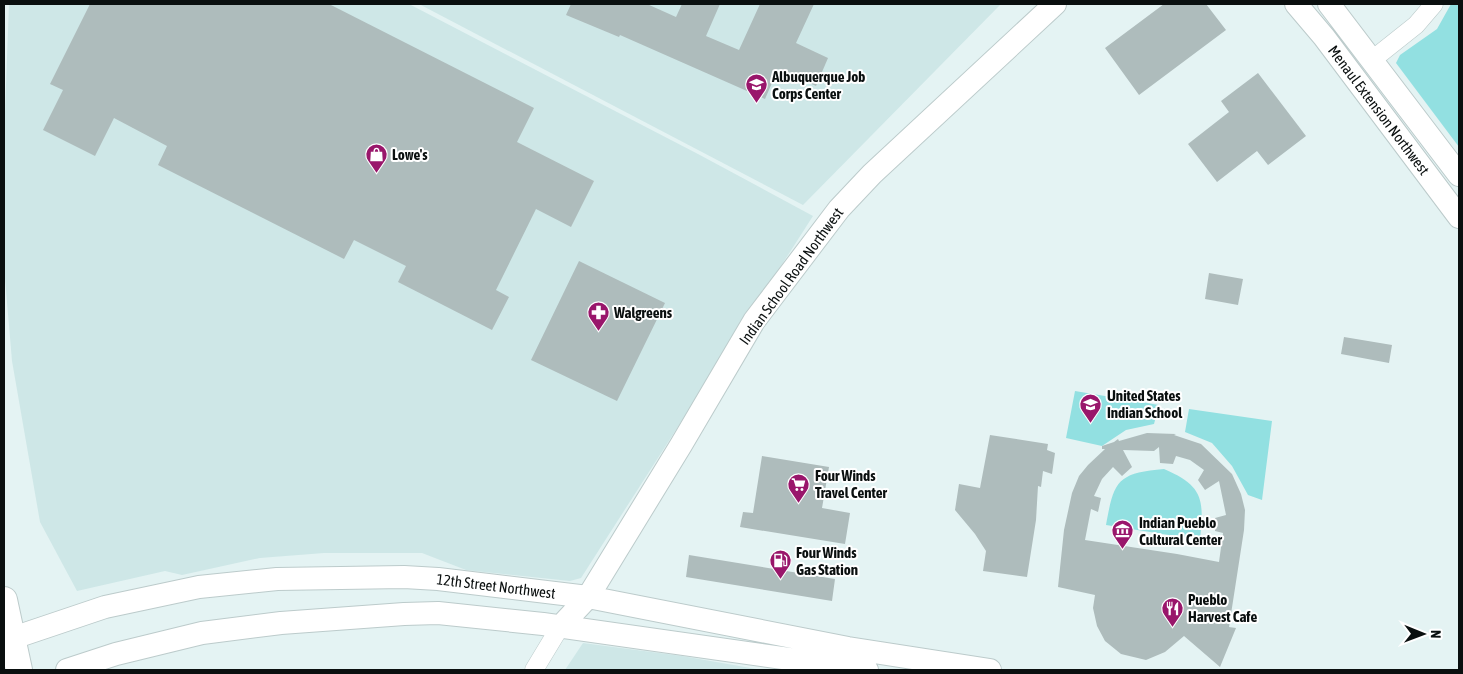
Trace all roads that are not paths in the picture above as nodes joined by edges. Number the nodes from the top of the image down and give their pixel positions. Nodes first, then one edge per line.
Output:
1 (1055, 4) edge
2 (1296, 4) edge
3 (1329, 4) edge
4 (1434, 4) edge
5 (1372, 60) junction
6 (1459, 175) edge
7 (1459, 217) edge
8 (588, 597) junction
9 (4, 600) edge
10 (560, 627) junction
11 (8, 640) edge
12 (774, 663) edge
13 (19, 670) edge
14 (67, 670) edge
15 (534, 670) edge
16 (867, 670) edge
17 (990, 670) edge

1 - 8 main road, Indian School Road Northwest
2 - 7 main road, Menaul Extension Northwest
3 - 5 main road, Menaul Extension Northwest
4 - 5 street
5 - 6 main road, Menaul Extension Northwest
8 - 10 main road, Indian School Road Northwest
8 - 11 main road, 12th Street Northwest
8 - 17 main road, 12th Street Northwest
9 - 11 highway
10 - 12 main road
10 - 14 main road
10 - 15 street, Indian School Road Northwest
11 - 13 highway
12 - 16 main road

